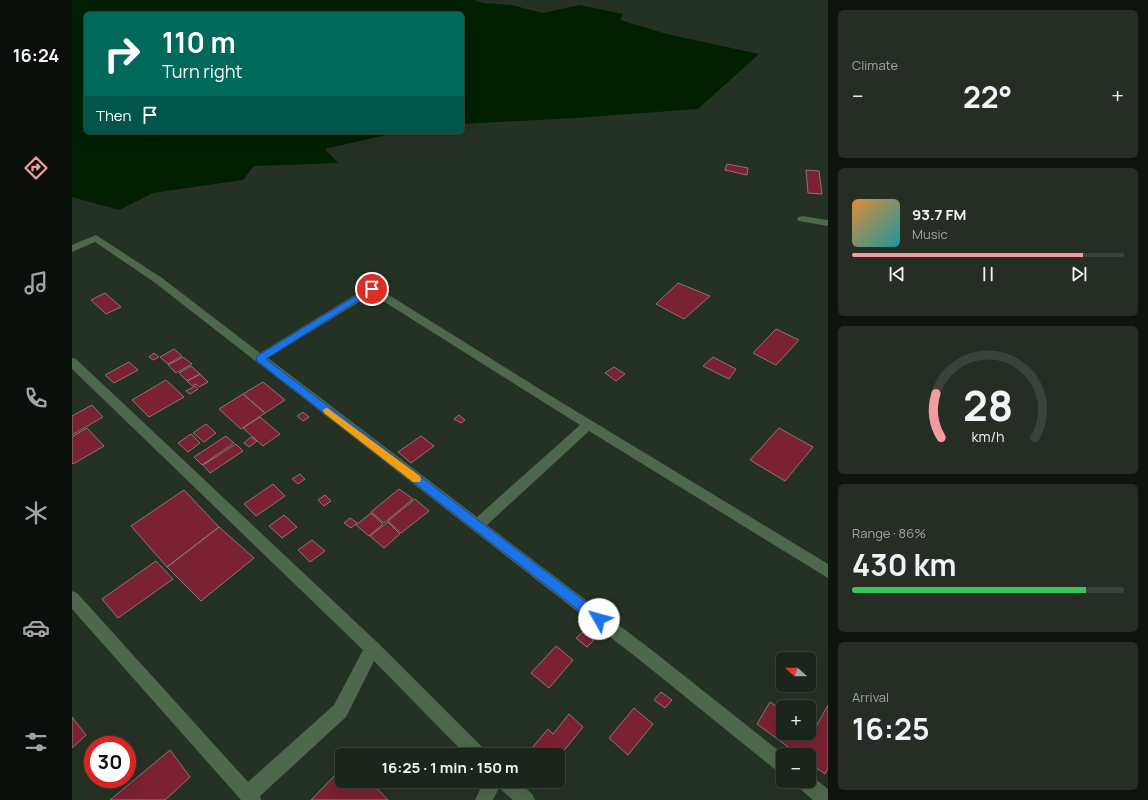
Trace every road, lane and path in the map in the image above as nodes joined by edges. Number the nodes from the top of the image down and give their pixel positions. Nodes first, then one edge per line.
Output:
1 (802, 219) dead end
2 (828, 223) edge
3 (72, 249) edge
4 (260, 358) junction
5 (72, 362) edge
6 (589, 424) junction
7 (477, 526) junction
8 (828, 572) edge
9 (72, 598) edge
10 (372, 648) junction
11 (471, 748) edge
12 (776, 759) edge
13 (489, 788) edge
14 (513, 788) edge
15 (812, 788) edge
16 (251, 797) edge
17 (484, 800) edge
18 (526, 800) edge
19 (827, 800) edge

1 - 2 street
3 - 4 street
4 - 6 street
4 - 7 street
5 - 10 street
6 - 7 street
6 - 8 street
7 - 12 street
9 - 16 street
10 - 11 street
10 - 16 street
13 - 17 street
14 - 18 street
15 - 19 street

